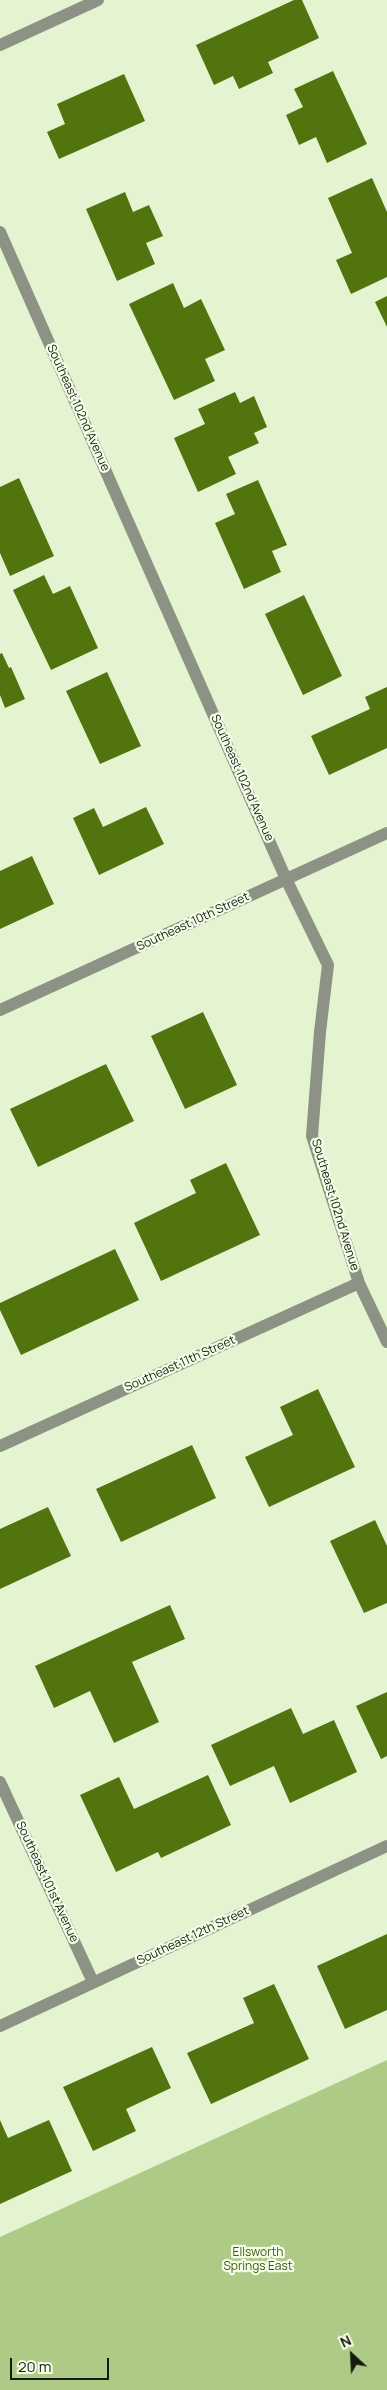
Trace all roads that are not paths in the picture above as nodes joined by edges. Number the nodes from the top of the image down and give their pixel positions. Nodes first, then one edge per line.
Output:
1 (98, 0) edge
2 (0, 45) edge
3 (0, 232) edge
4 (387, 833) edge
5 (286, 879) junction
6 (0, 1010) edge
7 (359, 1283) junction
8 (387, 1342) edge
9 (0, 1446) edge
10 (0, 1782) edge
11 (387, 1846) edge
12 (93, 1982) junction
13 (0, 2026) edge

1 - 2 street
3 - 5 street, Southeast 102nd Avenue
4 - 5 street, Southeast 10th Street
5 - 6 street, Southeast 10th Street
5 - 7 street, Southeast 102nd Avenue
7 - 8 street, Southeast 102nd Avenue
7 - 9 street, Southeast 11th Street
10 - 12 street, Southeast 101st Avenue
11 - 12 street, Southeast 12th Street
12 - 13 street, Southeast 12th Street

